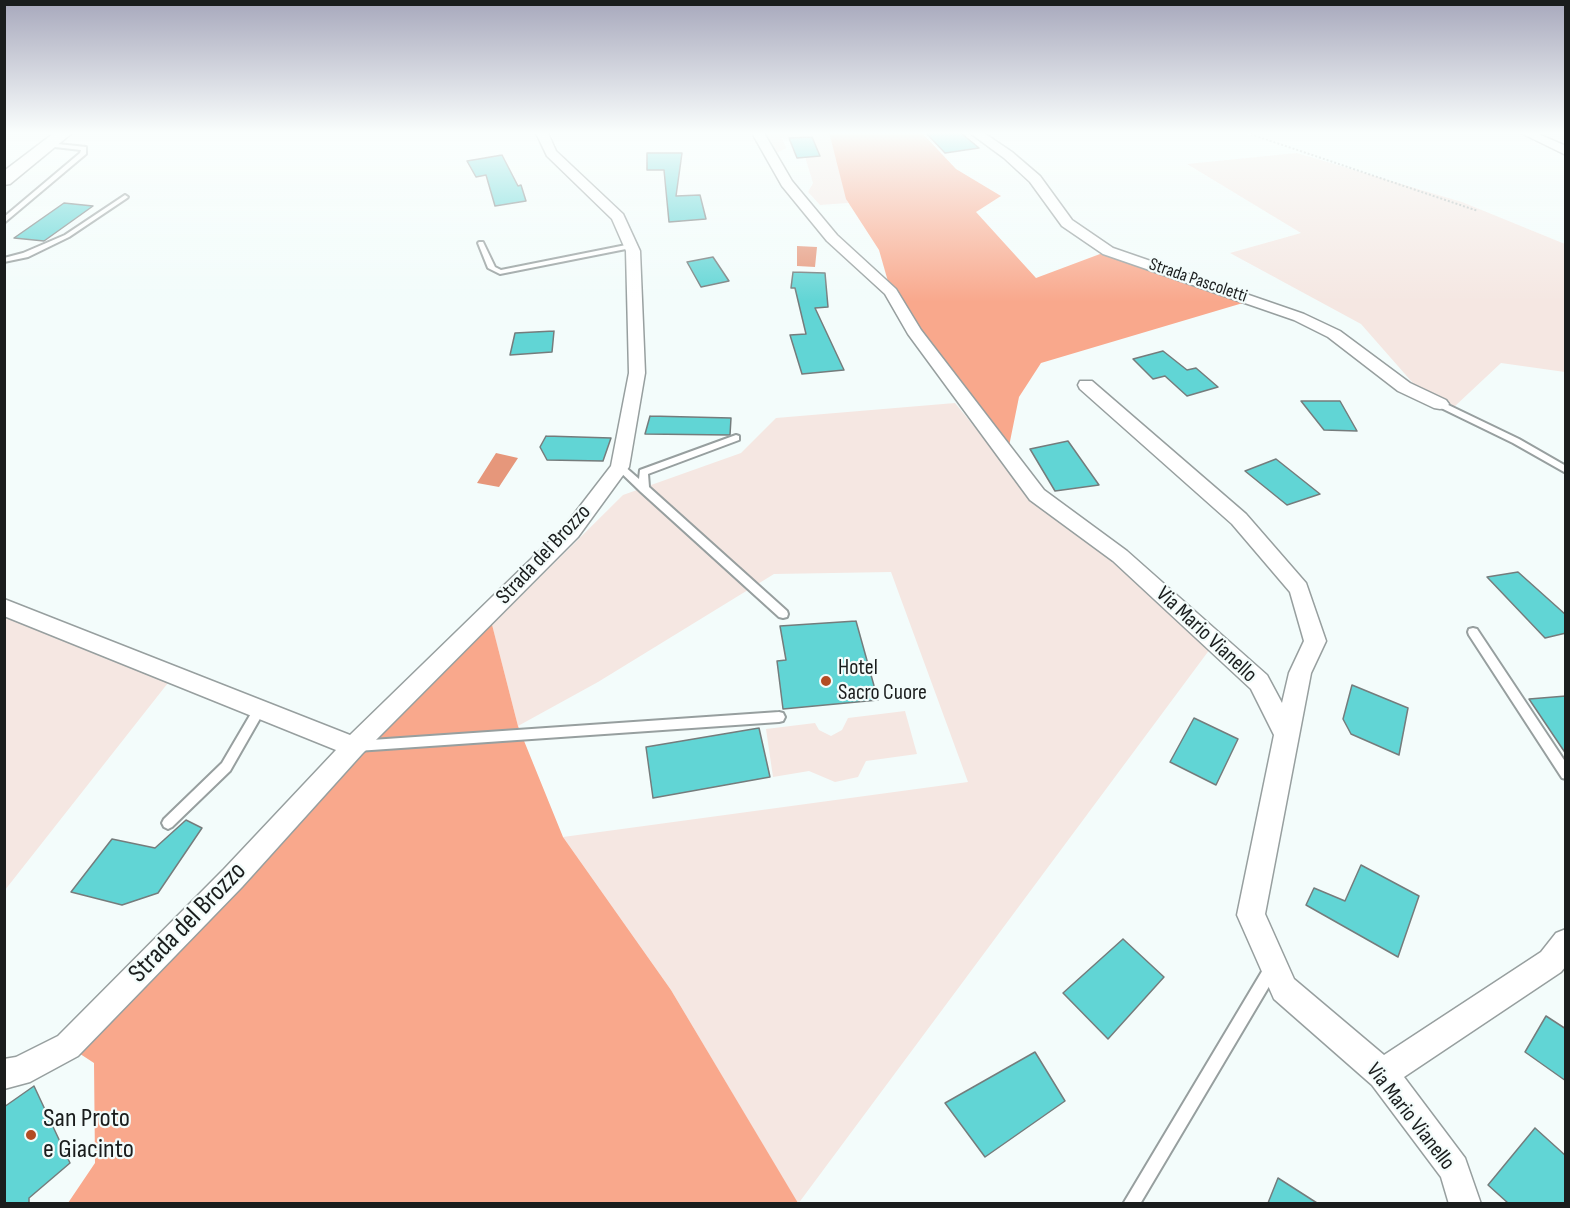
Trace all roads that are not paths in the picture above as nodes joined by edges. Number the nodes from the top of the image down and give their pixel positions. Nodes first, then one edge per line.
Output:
1 (41, 189) edge
2 (589, 189) edge
3 (792, 189) edge
4 (1043, 189) edge
5 (125, 197) dead end
6 (4, 221) edge
7 (481, 243) dead end
8 (631, 246) junction
9 (4, 260) edge
10 (1086, 384) dead end
11 (1440, 404) joint
12 (736, 438) dead end
13 (620, 467) junction
14 (1566, 470) edge
15 (644, 490) junction
16 (4, 607) edge
17 (783, 614) dead end
18 (1473, 632) dead end
19 (260, 708) junction
20 (779, 717) dead end
21 (1286, 735) junction
22 (354, 747) junction
23 (1566, 774) edge
24 (168, 824) dead end
25 (1566, 943) edge
26 (1273, 965) junction
27 (4, 1074) edge
28 (1383, 1074) junction
29 (1131, 1203) edge
30 (1466, 1203) edge

1 - 6 lane
2 - 8 street, Strada del Brozzo
3 - 21 street, Via Mario Vianello
4 - 11 street, Strada Pascoletti
5 - 9 lane
7 - 8 lane
8 - 13 street, Strada del Brozzo
10 - 21 street
11 - 14 lane
12 - 15 lane
13 - 15 lane
13 - 22 street, Strada del Brozzo
15 - 17 lane
16 - 19 street
18 - 23 lane
19 - 22 street
19 - 24 lane
20 - 22 lane
21 - 26 street, Via Mario Vianello
22 - 27 street, Strada del Brozzo
25 - 28 street
26 - 28 street, Via Mario Vianello
26 - 29 lane
28 - 30 street, Via Mario Vianello

